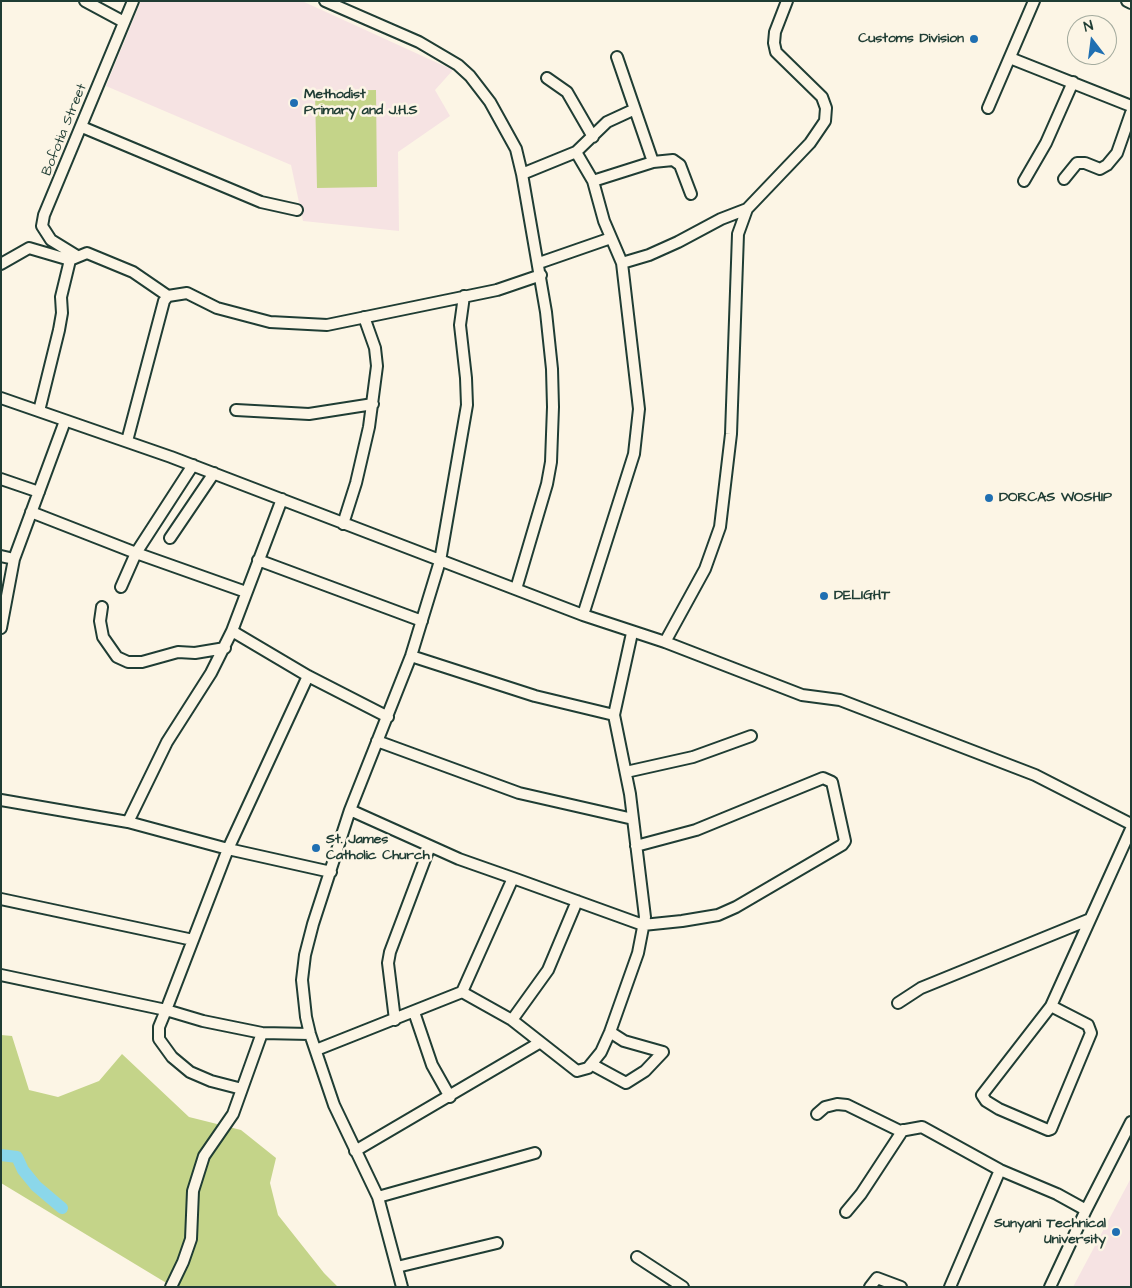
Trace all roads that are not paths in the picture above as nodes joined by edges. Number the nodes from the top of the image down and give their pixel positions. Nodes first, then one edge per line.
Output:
1 (85, 1) edge
2 (133, 1) edge
3 (325, 1) edge
4 (787, 1) edge
5 (1034, 1) edge
6 (1127, 1) edge
7 (1131, 3) edge
8 (336, 4) edge
9 (124, 22) junction
10 (617, 56) dead end
11 (1010, 58) junction
12 (547, 78) dead end
13 (1072, 82) junction
14 (1131, 106) edge
15 (988, 108) dead end
16 (633, 110) junction
17 (1131, 113) edge
18 (82, 127) junction
19 (593, 137) junction
20 (576, 152) junction
21 (653, 162) junction
22 (522, 174) junction
23 (1064, 179) dead end
24 (592, 181) junction
25 (1024, 181) dead end
26 (691, 194) dead end
27 (747, 209) junction
28 (297, 210) dead end
29 (611, 238) junction
30 (73, 258) junction
31 (538, 263) junction
32 (622, 263) junction
33 (1, 264) edge
34 (541, 275) junction
35 (168, 296) junction
36 (464, 296) junction
37 (364, 316) junction
38 (1, 398) edge
39 (373, 404) junction
40 (236, 410) dead end
41 (39, 411) junction
42 (65, 420) junction
43 (127, 441) junction
44 (193, 465) junction
45 (214, 473) junction
46 (1, 479) edge
47 (39, 492) junction
48 (282, 498) junction
49 (31, 512) junction
50 (343, 524) junction
51 (170, 538) dead end
52 (136, 553) junction
53 (1, 556) edge
54 (14, 560) junction
55 (258, 560) junction
56 (440, 561) junction
57 (121, 587) dead end
58 (516, 589) junction
59 (246, 592) junction
60 (102, 607) dead end
61 (583, 615) junction
62 (422, 620) junction
63 (1, 628) edge
64 (232, 632) junction
65 (632, 633) junction
66 (665, 642) junction
67 (224, 648) junction
68 (411, 656) junction
69 (308, 676) junction
70 (614, 715) junction
71 (388, 716) junction
72 (751, 736) dead end
73 (378, 741) junction
74 (626, 772) junction
75 (1, 800) edge
76 (350, 810) junction
77 (633, 819) junction
78 (128, 822) junction
79 (1131, 824) edge
80 (1131, 829) edge
81 (430, 846) junction
82 (636, 846) junction
83 (228, 849) junction
84 (330, 872) junction
85 (513, 878) junction
86 (1, 899) edge
87 (577, 902) junction
88 (1088, 920) junction
89 (643, 925) junction
90 (194, 940) junction
91 (1, 975) edge
92 (462, 992) junction
93 (898, 1003) dead end
94 (1051, 1006) junction
95 (166, 1010) junction
96 (414, 1012) junction
97 (395, 1020) junction
98 (512, 1020) junction
99 (262, 1032) junction
100 (610, 1032) junction
101 (310, 1034) junction
102 (539, 1043) junction
103 (316, 1050) junction
104 (591, 1064) junction
105 (242, 1089) junction
106 (450, 1097) junction
107 (817, 1114) dead end
108 (1131, 1122) edge
109 (903, 1130) junction
110 (356, 1151) junction
111 (535, 1154) dead end
112 (1000, 1170) junction
113 (378, 1197) junction
114 (1086, 1210) junction
115 (846, 1212) dead end
116 (497, 1243) dead end
117 (637, 1257) dead end
118 (397, 1267) junction
119 (171, 1287) edge
120 (402, 1287) edge
121 (683, 1287) edge
122 (870, 1287) edge
123 (901, 1287) edge
124 (950, 1287) edge
125 (1050, 1287) edge

1 - 9 street
2 - 9 street, Bofotia Street
3 - 8 street
4 - 27 street
5 - 11 street
6 - 7 street
8 - 22 street
9 - 18 street, Bofotia Street
10 - 16 street
11 - 13 street
11 - 15 street
12 - 19 street
13 - 14 street
13 - 25 street
16 - 19 street
16 - 21 street
17 - 23 street
18 - 28 street
18 - 30 street, Bofotia Street
19 - 20 street
20 - 22 street
20 - 24 street
21 - 24 street
21 - 26 street
22 - 31 street
24 - 29 street
27 - 32 street
27 - 66 street
29 - 31 street
29 - 32 street
30 - 33 street
30 - 35 street
30 - 41 street
31 - 34 street
32 - 61 street
34 - 36 street
34 - 58 street
35 - 37 street
35 - 43 street
36 - 37 street
36 - 56 street
37 - 39 street
38 - 41 street
39 - 40 street
39 - 50 street
41 - 42 street
42 - 43 street
42 - 47 street
43 - 44 street
44 - 45 street
44 - 52 street
45 - 48 street
45 - 51 street
46 - 47 street
47 - 49 street
48 - 50 street
48 - 55 street
49 - 52 street
49 - 54 street
50 - 56 street
52 - 57 street
52 - 59 street
53 - 54 street
54 - 63 street
55 - 59 street
55 - 62 street
56 - 58 street
56 - 62 street
58 - 61 street
59 - 64 street
60 - 67 street
61 - 65 street
62 - 68 street
64 - 67 street
64 - 69 street
65 - 66 street
65 - 70 street
66 - 79 street
67 - 78 street
68 - 70 street
68 - 71 street
69 - 71 street
69 - 83 street
70 - 74 street
71 - 73 street
72 - 74 street
73 - 76 street
73 - 77 street
74 - 77 street
75 - 78 street
76 - 81 street
76 - 84 street
77 - 82 street
78 - 83 street
80 - 88 street
81 - 85 street
81 - 97 street
82 - 89 street
82 - 89 street
83 - 84 street
83 - 90 street
84 - 101 street
85 - 87 street
85 - 92 street
86 - 90 street
87 - 89 street
87 - 98 street
88 - 93 street
88 - 94 street
89 - 100 street
90 - 95 street
91 - 95 street
92 - 96 street
92 - 98 street
94 - 94 street
95 - 99 street
95 - 105 street
96 - 97 street
96 - 106 street
97 - 103 street
98 - 102 street
99 - 101 street
99 - 105 street
100 - 104 street
100 - 104 street
101 - 103 street
102 - 104 street
102 - 106 street
103 - 110 street
105 - 119 street
106 - 110 street
107 - 109 street
108 - 114 street
109 - 112 street
109 - 115 street
110 - 113 street
111 - 113 street
112 - 114 street
112 - 124 street
113 - 118 street
114 - 125 street
116 - 118 street
117 - 121 street
118 - 120 street
122 - 123 street

